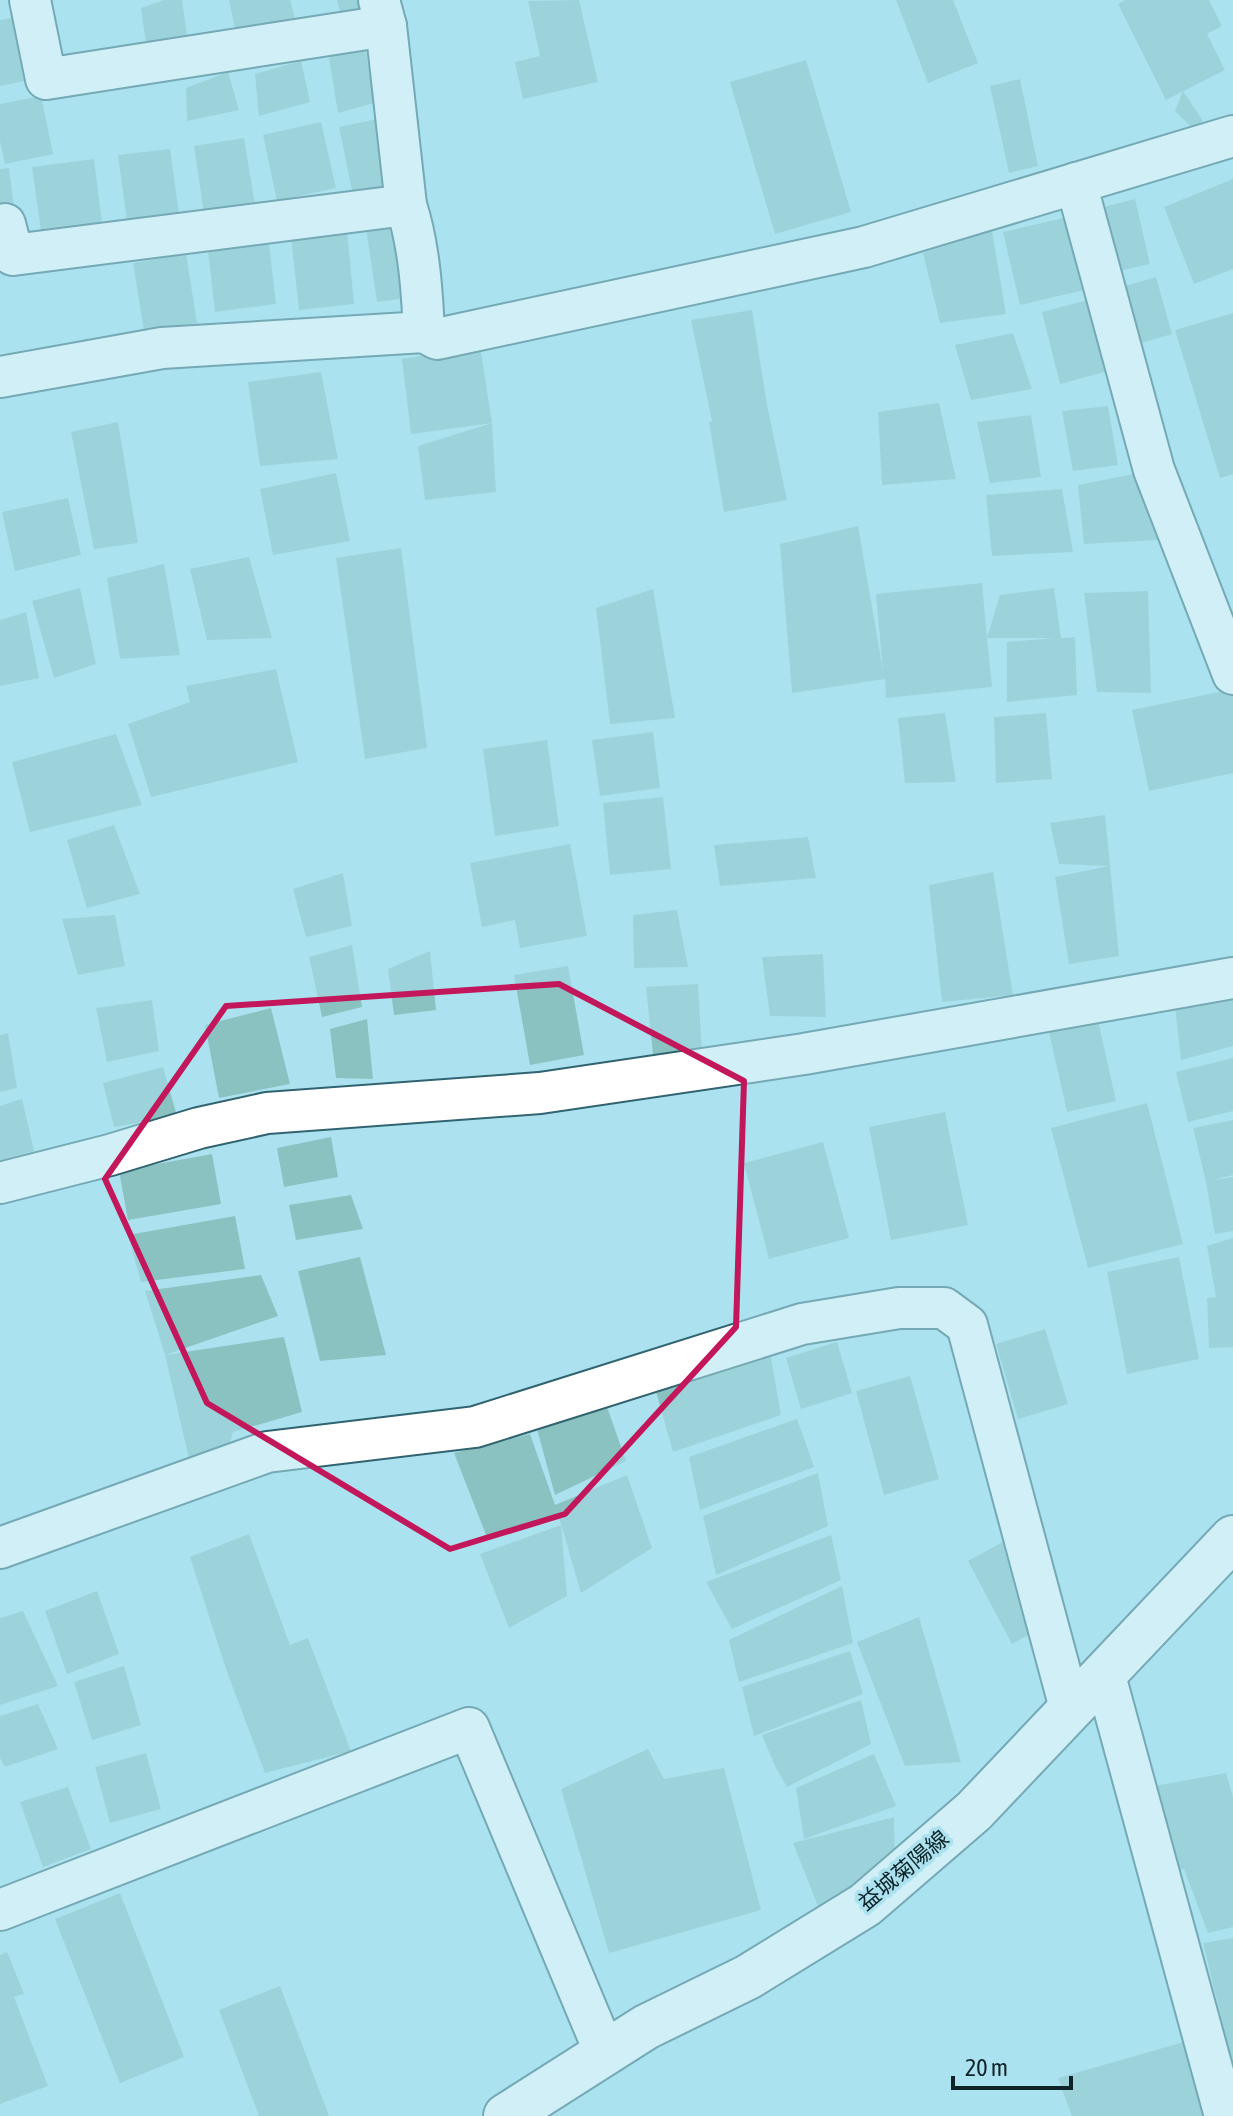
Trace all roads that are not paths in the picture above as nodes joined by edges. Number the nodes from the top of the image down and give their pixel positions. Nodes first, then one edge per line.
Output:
1 (30, 0) edge
2 (382, 13) edge
3 (1233, 136) edge
4 (1076, 183) junction
5 (406, 205) junction
6 (12, 257) dead end
7 (424, 332) junction
8 (0, 377) edge
9 (1233, 674) edge
10 (1233, 978) edge
11 (0, 1183) edge
12 (1233, 1538) edge
13 (0, 1548) edge
14 (1104, 1672) junction
15 (1070, 1708) junction
16 (0, 1910) edge
17 (605, 2053) junction
18 (506, 2116) edge
19 (1225, 2116) edge

1 - 2 street
2 - 5 street
3 - 4 street
4 - 7 street
4 - 9 street
5 - 6 street
5 - 7 street
7 - 8 street
10 - 11 street
12 - 14 main road, 益城菊陽線
13 - 15 street
14 - 15 main road, 益城菊陽線
14 - 19 street
15 - 17 main road, 益城菊陽線
16 - 17 street
17 - 18 main road, 益城菊陽線

